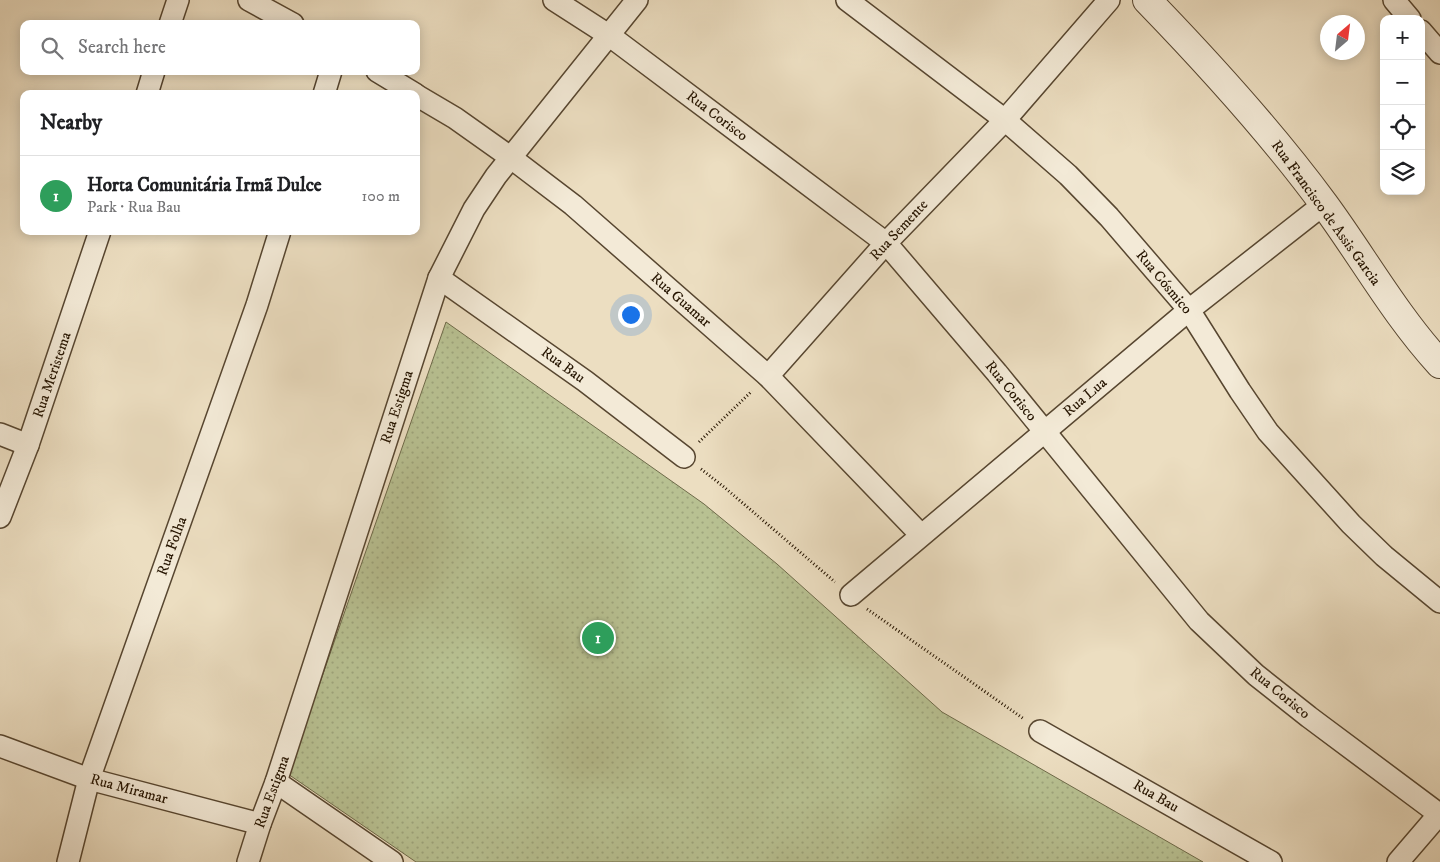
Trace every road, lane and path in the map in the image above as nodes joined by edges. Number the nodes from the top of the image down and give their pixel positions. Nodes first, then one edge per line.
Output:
1 (178, 0) edge
2 (249, 0) edge
3 (554, 0) edge
4 (637, 0) edge
5 (847, 0) edge
6 (1109, 0) edge
7 (1394, 0) edge
8 (1157, 4) edge
9 (1407, 15) edge
10 (171, 20) edge
11 (286, 20) edge
12 (610, 36) junction
13 (1425, 36) edge
14 (1440, 53) edge
15 (153, 75) edge
16 (330, 75) edge
17 (384, 75) edge
18 (148, 90) edge
19 (325, 90) edge
20 (409, 90) edge
21 (420, 96) edge
22 (1004, 120) junction
23 (510, 157) junction
24 (1324, 204) junction
25 (99, 235) edge
26 (279, 235) edge
27 (886, 243) junction
28 (439, 278) junction
29 (1190, 310) junction
30 (1440, 364) edge
31 (768, 376) junction
32 (1045, 432) junction
33 (0, 434) edge
34 (28, 445) junction
35 (684, 457) joint
36 (0, 517) edge
37 (921, 535) junction
38 (850, 595) dead end
39 (1440, 602) edge
40 (1040, 731) dead end
41 (0, 746) edge
42 (89, 779) junction
43 (276, 782) junction
44 (1440, 814) edge
45 (260, 824) junction
46 (68, 862) edge
47 (248, 862) edge
48 (392, 862) edge
49 (1271, 862) edge
50 (1398, 862) edge

1 - 10 street
2 - 11 street
3 - 12 street, Rua Corisco
4 - 12 street, Rua Estigma
5 - 22 street, Rua Cósmico
6 - 22 street, Rua Semente
7 - 9 street
8 - 24 street, Rua Francisco de Assis Garcia
12 - 23 street, Rua Estigma
12 - 27 street, Rua Corisco
13 - 14 street
15 - 18 street
16 - 19 street
17 - 20 street, Rua Guamar
21 - 23 street, Rua Guamar
22 - 27 street, Rua Semente
22 - 29 street, Rua Cósmico
23 - 28 street, Rua Estigma
23 - 31 street, Rua Guamar
24 - 29 street, Rua Lua
24 - 30 street, Rua Francisco de Assis Garcia
25 - 34 street, Rua Meristema
26 - 42 street, Rua Folha
27 - 31 street, Rua Semente
27 - 32 street, Rua Corisco
28 - 35 street, Rua Bau
28 - 43 street, Rua Estigma
29 - 32 street, Rua Lua
29 - 39 street, Rua Cósmico
31 - 35 path
31 - 37 street, Rua Guamar
32 - 37 street, Rua Lua
32 - 44 street, Rua Corisco
33 - 34 street
34 - 36 street, Rua Meristema
37 - 38 street, Rua Lua
40 - 49 street, Rua Bau
41 - 42 street, Rua Miramar
42 - 45 street, Rua Miramar
42 - 46 street, Rua Folha
43 - 45 street, Rua Estigma
43 - 48 street
44 - 50 street
45 - 47 street, Rua Estigma

